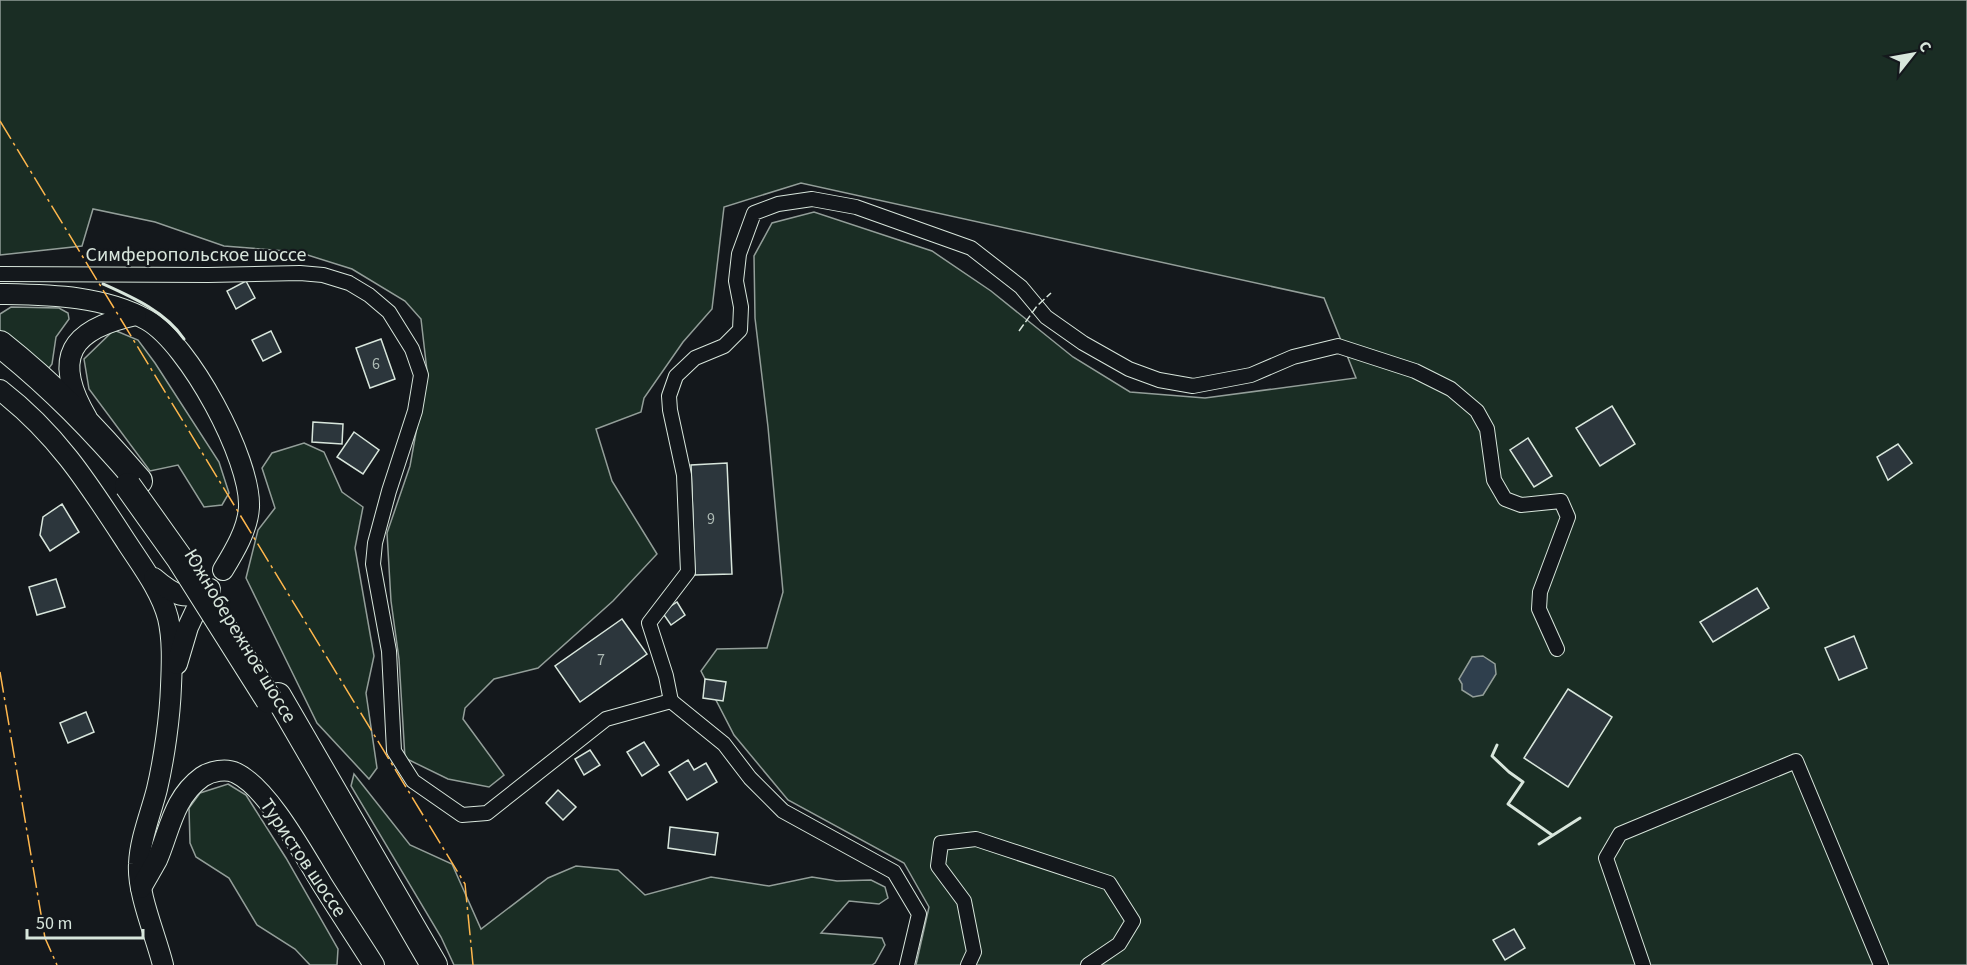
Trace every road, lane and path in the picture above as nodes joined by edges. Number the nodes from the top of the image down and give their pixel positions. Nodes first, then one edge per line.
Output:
1 (0, 274) edge
2 (0, 294) edge
3 (136, 315) junction
4 (0, 344) edge
5 (0, 357) edge
6 (0, 390) edge
7 (94, 429) junction
8 (134, 483) junction
9 (137, 558) junction
10 (223, 570) dead end
11 (210, 589) dead end
12 (196, 610) dead end
13 (1557, 649) dead end
14 (171, 687) junction
15 (274, 698) junction
16 (671, 700) junction
17 (141, 888) junction
18 (163, 965) edge
19 (374, 965) edge
20 (421, 965) edge
21 (434, 965) edge
22 (908, 965) edge
23 (969, 965) edge
24 (1088, 965) edge
25 (1643, 965) edge
26 (1881, 965) edge

1 - 16 street, Симферопольское шоссе
2 - 3 main road
3 - 7 main road
3 - 10 main road
4 - 7 highway, Южнобережное шоссе
5 - 8 highway, Южнобережное шоссе
6 - 9 main road
7 - 8 highway, Южнобережное шоссе
8 - 15 highway, Южнобережное шоссе
9 - 11 main road
9 - 14 main road
12 - 14 main road
13 - 16 street
14 - 17 main road
15 - 20 highway, Южнобережное шоссе
15 - 21 highway, Южнобережное шоссе
16 - 22 street
17 - 18 main road
17 - 19 main road, Туристов шоссе
23 - 24 street
25 - 26 street

